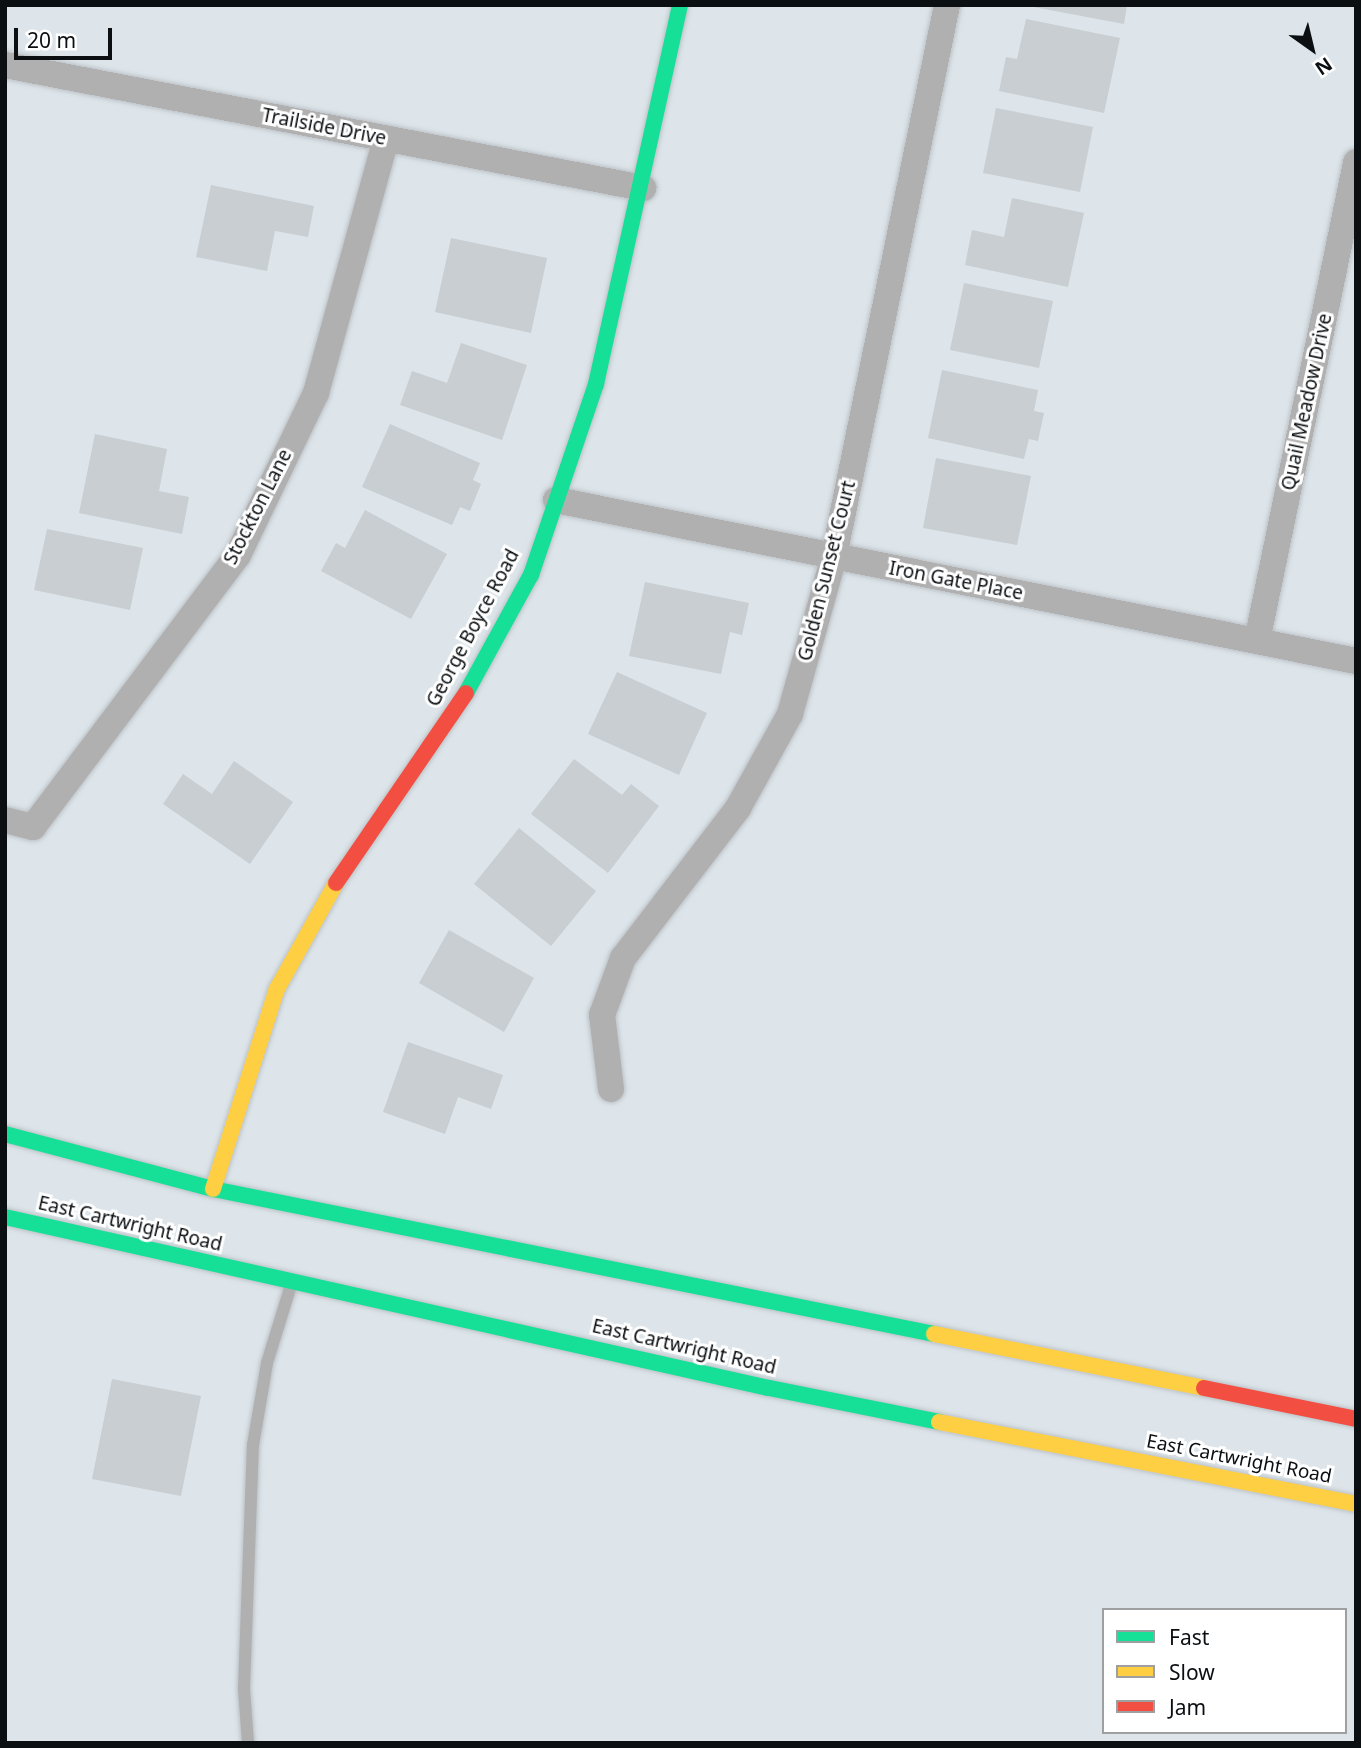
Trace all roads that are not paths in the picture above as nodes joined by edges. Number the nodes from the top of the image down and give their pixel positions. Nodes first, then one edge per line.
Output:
1 (680, 5) edge
2 (947, 5) edge
3 (5, 65) edge
4 (386, 139) junction
5 (1356, 162) edge
6 (643, 188) junction
7 (556, 500) junction
8 (834, 556) junction
9 (1257, 641) junction
10 (1356, 661) edge
11 (5, 820) edge
12 (611, 1089) dead end
13 (5, 1134) edge
14 (213, 1189) junction
15 (5, 1217) edge
16 (293, 1281) junction
17 (1356, 1419) edge
18 (1356, 1504) edge
19 (248, 1743) edge

1 - 6 main road, George Boyce Road
2 - 8 street, Golden Sunset Court
3 - 4 street, Trailside Drive
4 - 6 street, Trailside Drive
4 - 11 street, Stockton Lane
5 - 9 street, Quail Meadow Drive
6 - 7 main road, George Boyce Road
7 - 8 street, Iron Gate Place
7 - 14 main road, George Boyce Road
8 - 9 street, Iron Gate Place
8 - 12 street, Golden Sunset Court
9 - 10 street, Iron Gate Place
13 - 14 main road
14 - 17 main road
15 - 16 main road, East Cartwright Road
16 - 18 main road, East Cartwright Road
16 - 19 lane

